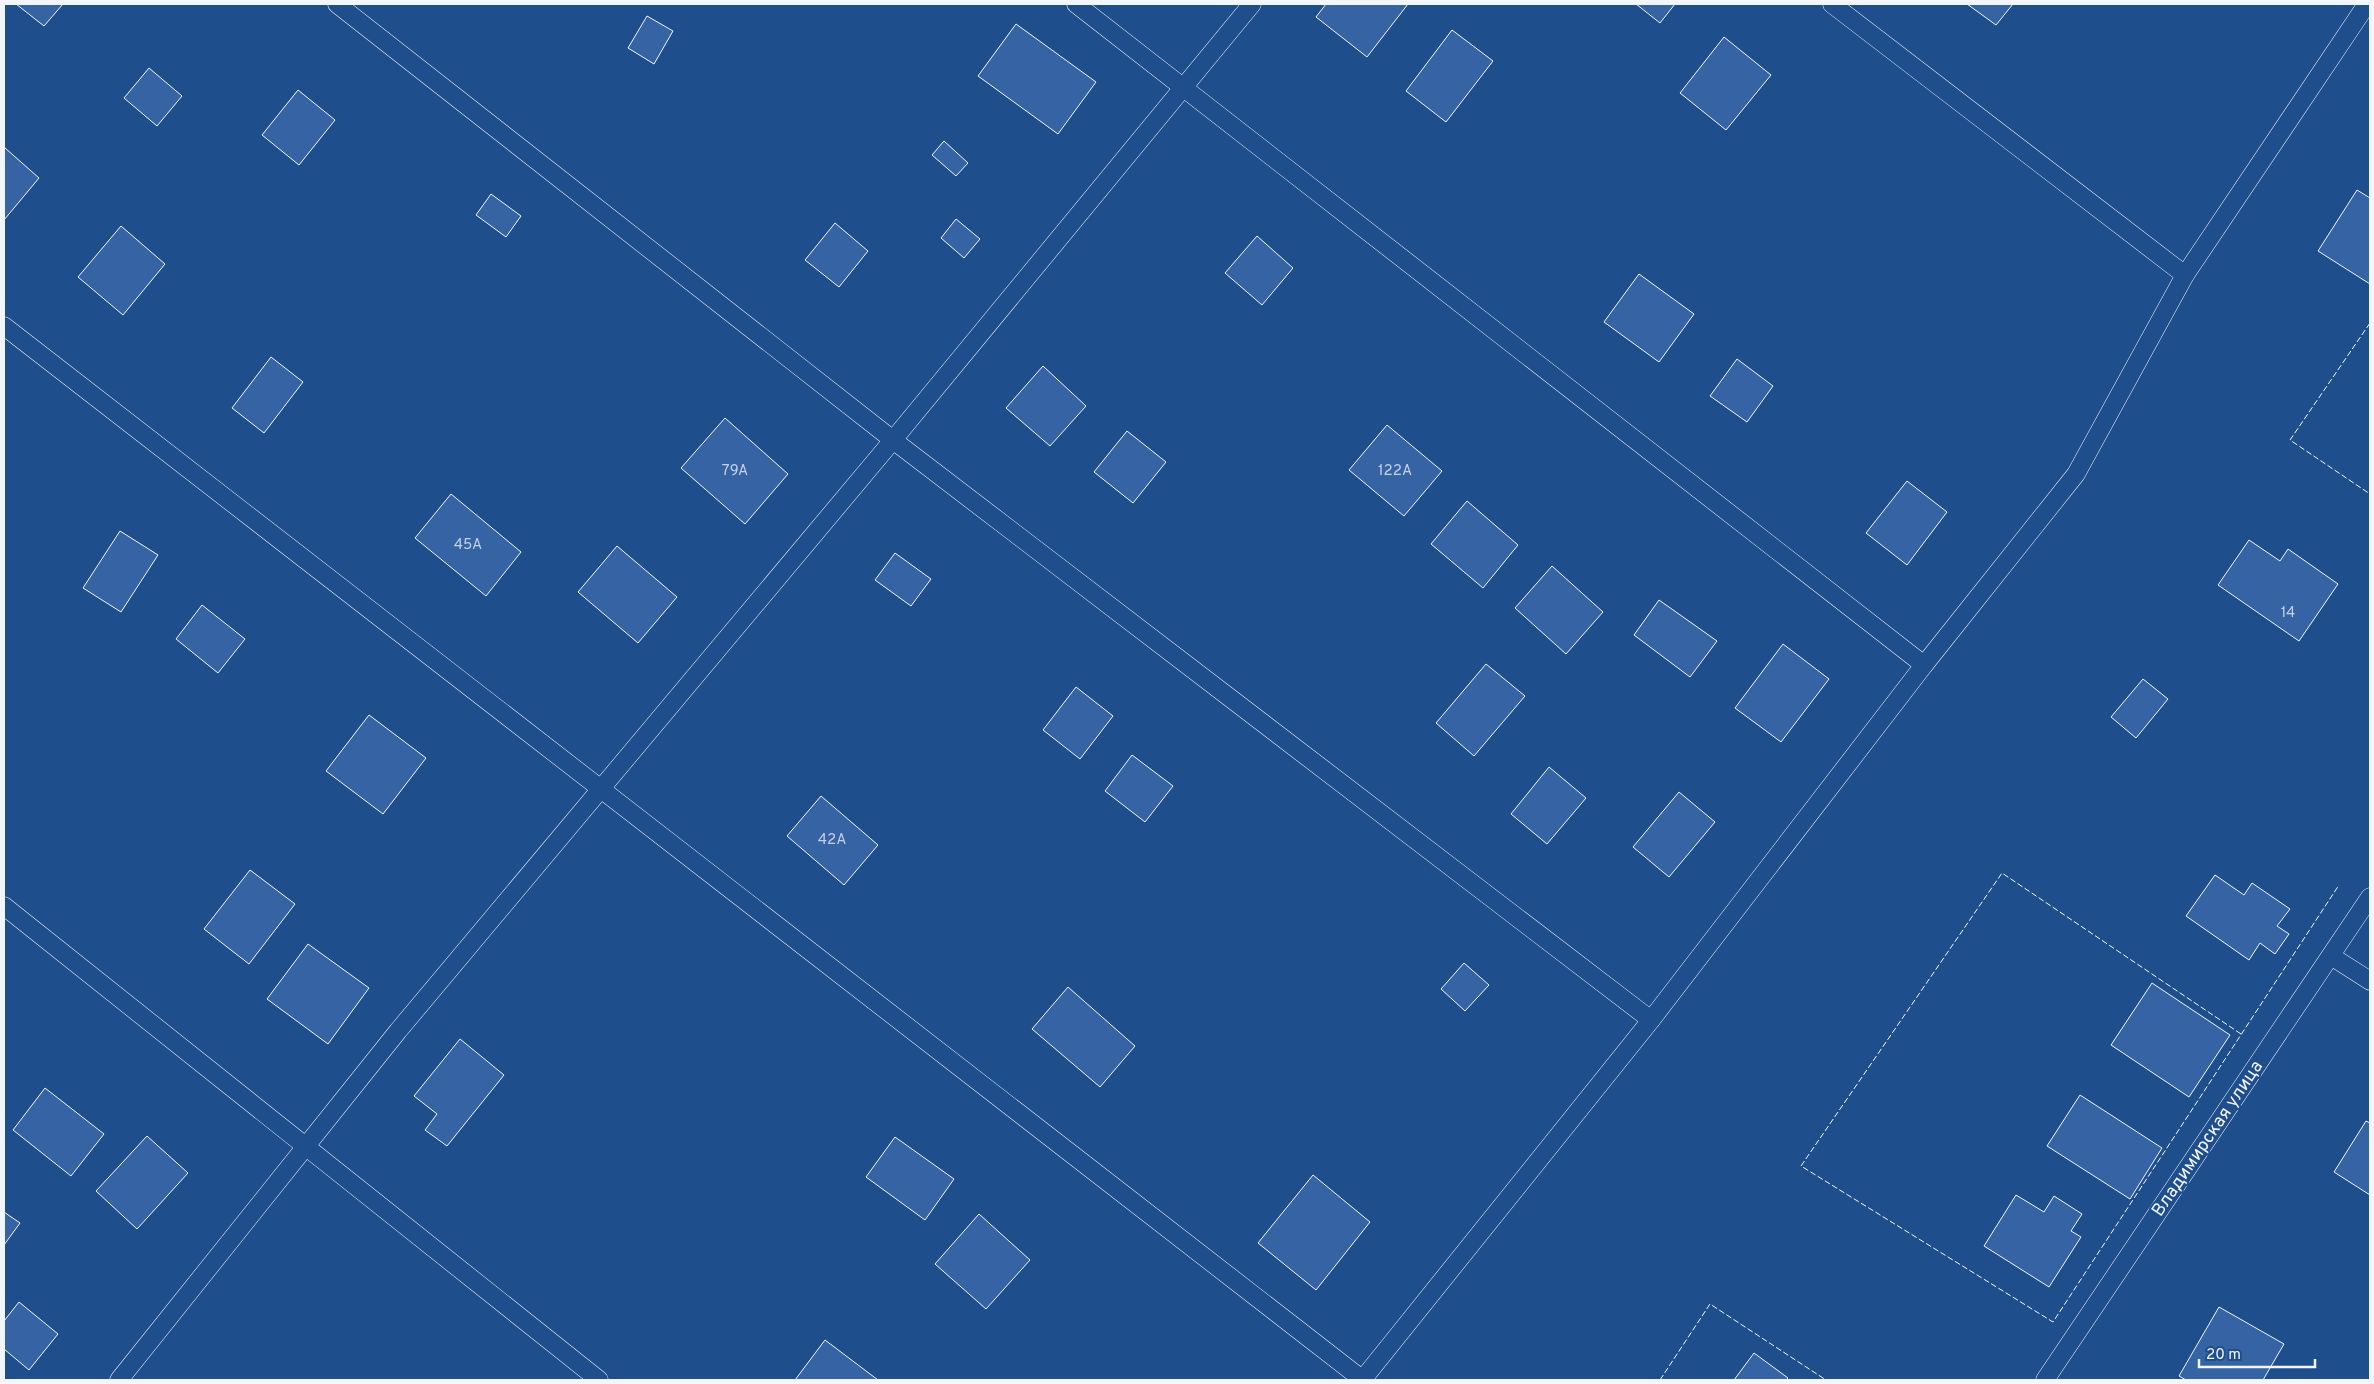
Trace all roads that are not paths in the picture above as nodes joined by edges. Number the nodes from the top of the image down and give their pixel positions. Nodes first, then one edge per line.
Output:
1 (337, 4) edge
2 (1076, 4) edge
3 (1252, 4) edge
4 (1832, 4) edge
5 (2368, 4) edge
6 (1184, 89) junction
7 (2185, 275) junction
8 (4, 326) edge
9 (893, 440) junction
10 (1924, 665) junction
11 (598, 789) junction
12 (2370, 897) edge
13 (4, 906) edge
14 (2331, 956) junction
15 (2370, 981) edge
16 (1651, 1020) junction
17 (307, 1147) junction
18 (119, 1380) edge
19 (599, 1380) edge
20 (1363, 1380) edge
21 (2045, 1380) edge

1 - 9 lane
2 - 6 lane
3 - 6 lane
4 - 7 lane
5 - 7 lane
6 - 9 lane
6 - 10 lane
7 - 10 lane
8 - 11 lane
9 - 11 lane
9 - 16 lane
10 - 16 lane
11 - 17 lane
11 - 20 lane
12 - 14 lane, Владимирская улица
13 - 17 lane
14 - 15 lane
14 - 21 lane, Владимирская улица
16 - 20 lane
17 - 18 lane
17 - 19 lane

